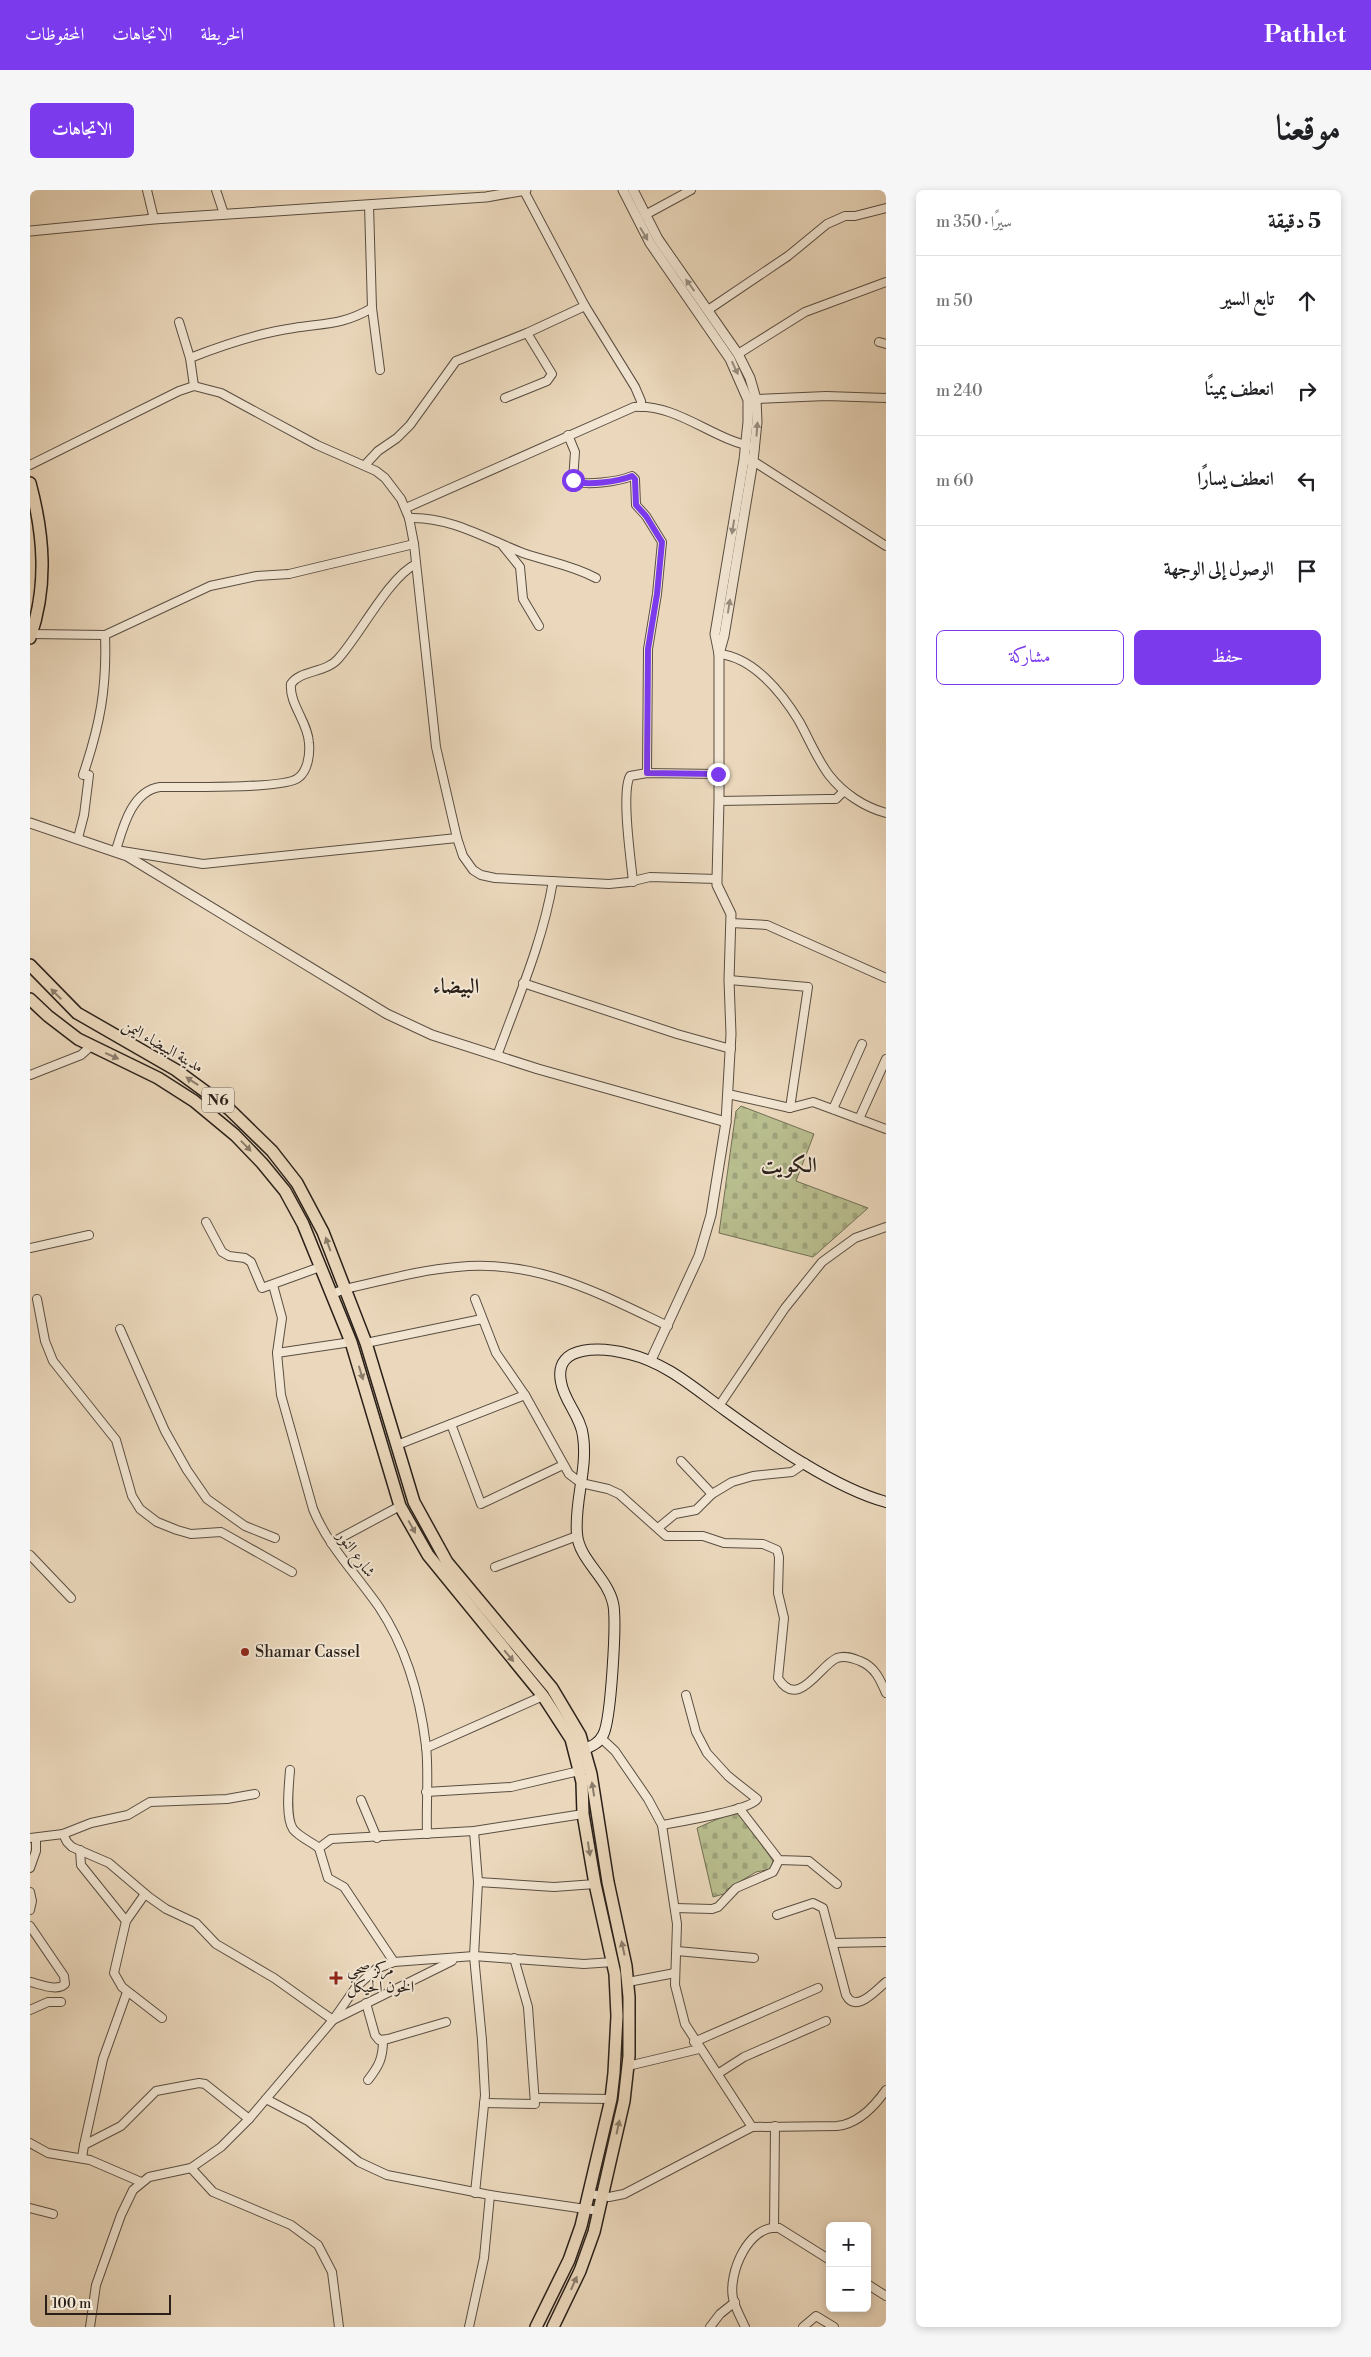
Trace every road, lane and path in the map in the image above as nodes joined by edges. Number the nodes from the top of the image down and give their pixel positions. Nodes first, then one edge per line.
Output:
1 (147, 190) edge
2 (216, 190) edge
3 (525, 190) edge
4 (622, 190) edge
5 (633, 190) edge
6 (691, 190) edge
7 (369, 205) junction
8 (886, 208) edge
9 (224, 214) junction
10 (645, 215) junction
11 (154, 219) junction
12 (30, 231) edge
13 (886, 282) edge
14 (585, 306) junction
15 (372, 308) junction
16 (708, 310) junction
17 (179, 322) dead end
18 (527, 333) junction
19 (738, 354) junction
20 (190, 358) junction
21 (380, 370) dead end
22 (194, 386) junction
23 (505, 398) dead end
24 (886, 398) edge
25 (756, 399) junction
26 (641, 407) junction
27 (568, 435) junction
28 (750, 446) junction
29 (748, 460) junction
30 (30, 464) edge
31 (365, 466) junction
32 (30, 483) edge
33 (406, 508) junction
34 (409, 518) junction
35 (414, 544) junction
36 (502, 544) junction
37 (886, 546) edge
38 (416, 564) junction
39 (596, 578) dead end
40 (539, 626) dead end
41 (105, 635) junction
42 (31, 636) edge
43 (719, 654) junction
44 (647, 773) junction
45 (718, 774) junction
46 (844, 791) junction
47 (720, 801) junction
48 (886, 814) edge
49 (30, 823) edge
50 (78, 838) junction
51 (457, 838) junction
52 (116, 850) junction
53 (716, 879) junction
54 (553, 881) junction
55 (633, 882) junction
56 (731, 923) junction
57 (30, 965) edge
58 (886, 978) edge
59 (729, 980) junction
60 (523, 983) junction
61 (30, 999) edge
62 (100, 1028) junction
63 (862, 1044) dead end
64 (91, 1046) junction
65 (731, 1049) junction
66 (497, 1056) junction
67 (886, 1059) edge
68 (30, 1075) edge
69 (728, 1094) junction
70 (790, 1108) junction
71 (833, 1109) junction
72 (860, 1119) junction
73 (726, 1122) junction
74 (886, 1129) edge
75 (206, 1222) dead end
76 (886, 1227) edge
77 (89, 1235) dead end
78 (30, 1248) edge
79 (320, 1267) junction
80 (273, 1285) junction
81 (344, 1289) junction
82 (332, 1294) junction
83 (37, 1299) dead end
84 (475, 1299) dead end
85 (482, 1319) junction
86 (668, 1326) junction
87 (120, 1329) dead end
88 (352, 1342) junction
89 (366, 1343) junction
90 (277, 1352) junction
91 (651, 1360) junction
92 (525, 1395) junction
93 (720, 1406) junction
94 (451, 1424) junction
95 (397, 1445) junction
96 (681, 1461) dead end
97 (805, 1463) junction
98 (563, 1465) junction
99 (581, 1483) junction
100 (712, 1494) junction
101 (886, 1502) edge
102 (400, 1506) junction
103 (658, 1528) junction
104 (577, 1536) junction
105 (275, 1538) dead end
106 (331, 1543) junction
107 (30, 1555) edge
108 (495, 1567) dead end
109 (292, 1572) dead end
110 (71, 1598) dead end
111 (886, 1693) edge
112 (686, 1695) dead end
113 (543, 1696) junction
114 (601, 1738) junction
115 (426, 1748) junction
116 (585, 1750) junction
117 (290, 1770) dead end
118 (580, 1771) junction
119 (426, 1792) junction
120 (255, 1794) dead end
121 (361, 1800) dead end
122 (740, 1808) junction
123 (583, 1814) junction
124 (662, 1825) junction
125 (474, 1831) junction
126 (63, 1834) junction
127 (427, 1834) junction
128 (33, 1838) edge
129 (377, 1838) junction
130 (320, 1848) junction
131 (80, 1850) junction
132 (779, 1860) junction
133 (30, 1868) edge
134 (478, 1882) junction
135 (595, 1884) junction
136 (838, 1884) dead end
137 (30, 1892) edge
138 (145, 1894) junction
139 (674, 1908) junction
140 (30, 1910) edge
141 (776, 1915) dead end
142 (126, 1921) junction
143 (30, 1926) edge
144 (886, 1942) edge
145 (833, 1944) junction
146 (677, 1951) junction
147 (474, 1956) junction
148 (463, 1957) junction
149 (514, 1958) junction
150 (754, 1958) dead end
151 (394, 1962) junction
152 (613, 1962) junction
153 (675, 1973) junction
154 (30, 1982) edge
155 (628, 1982) junction
156 (886, 1982) edge
157 (818, 1988) dead end
158 (127, 1992) junction
159 (61, 2002) dead end
160 (366, 2003) junction
161 (30, 2010) edge
162 (162, 2018) dead end
163 (333, 2020) junction
164 (826, 2021) dead end
165 (446, 2022) dead end
166 (383, 2040) junction
167 (697, 2045) junction
168 (628, 2066) junction
169 (719, 2073) junction
170 (368, 2080) dead end
171 (885, 2093) edge
172 (535, 2098) junction
173 (266, 2099) junction
174 (611, 2099) junction
175 (484, 2103) junction
176 (248, 2119) junction
177 (776, 2126) junction
178 (752, 2127) junction
179 (84, 2145) junction
180 (32, 2147) edge
181 (82, 2158) junction
182 (191, 2168) junction
183 (141, 2182) junction
184 (476, 2192) junction
185 (590, 2194) junction
186 (490, 2195) junction
187 (603, 2197) junction
188 (30, 2208) edge
189 (586, 2209) junction
190 (599, 2211) junction
191 (53, 2214) dead end
192 (774, 2228) junction
193 (826, 2257) edge
194 (871, 2287) edge
195 (886, 2296) edge
196 (734, 2302) junction
197 (90, 2327) edge
198 (339, 2327) edge
199 (468, 2327) edge
200 (536, 2327) edge
201 (553, 2327) edge
202 (710, 2327) edge
203 (745, 2327) edge
204 (803, 2327) edge
205 (834, 2327) edge

1 - 11 street
2 - 9 street
3 - 7 street
3 - 14 street
4 -> 28 street
5 - 10 street
6 - 10 street
7 - 9 street
7 - 15 street
8 - 16 street
9 - 11 street
16 -> 10 street
11 - 12 street
13 - 19 street
14 - 18 street
14 - 26 street
15 - 20 street
15 - 21 street
16 - 19 street
17 - 20 street
18 - 23 street
18 - 31 street
19 - 25 street
20 - 22 street
22 - 30 street
22 - 31 street
24 - 25 street
28 -> 25 street
26 - 27 street
26 - 28 street
27 - 33 street
27 - 44 street
28 - 29 street
29 - 37 street
29 - 43 street
31 - 33 street
32 - 42 main road
33 - 34 street
34 - 35 street
34 - 36 street
35 - 38 street
35 - 41 street
36 - 39 street
36 - 40 street
38 - 51 street
38 - 52 street
41 - 42 street
41 - 50 street
43 - 45 street
43 - 46 street
44 - 45 street
44 - 55 street
45 - 47 street
46 - 47 street
46 - 48 street
47 - 53 street
49 - 50 street
50 - 52 street
51 - 52 street
51 - 54 street
52 - 66 street
53 - 55 street
53 - 56 street
54 - 55 street
54 - 60 street
56 - 58 street
56 - 59 street
62 -> 57 main road, مدينة البيضاء اليمن / N6
59 - 65 street
59 - 70 street
60 - 65 street
60 - 66 street
61 - 64 main road, مدينة البيضاء اليمن / N6
62 - 64 main road
81 -> 62 main road, مدينة البيضاء اليمن / N6
63 - 71 street
64 - 68 street
64 -> 79 main road, مدينة البيضاء اليمن / N6
65 - 69 street
66 - 73 street
67 - 72 street
69 - 70 street
69 - 73 street
70 - 71 street
71 - 72 street
72 - 74 street
73 - 86 street
75 - 80 street
76 - 93 street
77 - 78 street
79 - 80 street
79 - 82 main road, مدينة البيضاء اليمن / N6
80 - 90 street, شارع النور
81 - 82 street
81 - 86 street
81 - 89 main road, مدينة البيضاء اليمن
82 - 88 main road, مدينة البيضاء اليمن
83 - 109 street
84 - 85 street
85 - 89 street
85 - 92 street
86 - 91 street
87 - 105 street
88 - 90 street
88 -> 102 main road, مدينة البيضاء اليمن
89 - 95 main road, مدينة البيضاء اليمن
90 - 106 street, شارع النور
91 - 93 main road
91 - 99 main road
92 - 94 street
92 - 98 street
93 - 97 main road
94 - 95 street
94 - 98 street
95 - 116 main road, مدينة البيضاء اليمن
96 - 100 street
97 - 100 street
97 - 101 main road
98 - 99 street
99 - 103 street
99 - 104 main road
100 - 103 street
102 - 106 street
102 -> 113 main road, مدينة البيضاء اليمن
103 - 111 street
104 - 108 street
104 - 114 main road
106 - 115 street, شارع النور
107 - 110 street
112 - 122 street
113 - 115 street
113 - 118 main road, مدينة البيضاء اليمن
114 - 116 main road
114 - 124 street
115 - 119 street, شارع النور
155 -> 116 main road, مدينة البيضاء اليمن
117 - 130 street
118 - 119 street
118 - 123 main road, مدينة البيضاء اليمن
119 - 127 street, شارع النور
120 - 126 street
121 - 129 street
122 - 124 street
122 - 132 street
123 - 125 street
123 -> 135 main road, مدينة البيضاء اليمن
124 - 139 street
125 - 127 street
125 - 134 street
126 - 128 street
126 - 131 street
127 - 129 street
128 - 133 street
129 - 130 street
130 - 151 street
131 - 138 street
131 - 142 street
132 - 136 street
132 - 139 street
134 - 135 street
134 - 147 street
135 - 152 main road, مدينة البيضاء اليمن
137 - 140 street
138 - 142 street
138 - 163 street
139 - 146 street
141 - 145 street
142 - 158 street
143 - 154 street
144 - 145 street
145 - 156 street
146 - 150 street
146 - 153 street
147 - 148 street
147 - 149 street
147 - 175 street
148 - 151 street
148 - 160 street
149 - 152 street
149 - 172 street
151 - 163 street
152 - 174 main road, مدينة البيضاء اليمن
153 - 155 street
153 - 167 street
155 - 168 main road, مدينة البيضاء اليمن
157 - 167 street
158 - 162 street
158 - 179 street
159 - 161 street
160 - 163 street
160 - 166 street
163 - 173 street
164 - 169 street
165 - 166 street
166 - 170 street
167 - 168 street
167 - 169 street
187 -> 168 main road, مدينة البيضاء اليمن
169 - 178 street
171 - 177 street
172 - 174 street
172 - 175 street
173 - 176 street
173 - 184 street
174 - 185 main road, مدينة البيضاء اليمن
175 - 184 street
176 - 179 street
176 - 182 street
177 - 178 street
177 - 192 street
178 - 187 street
179 - 181 street
180 - 181 street
181 - 183 street
182 - 183 street
182 - 198 street
183 - 197 street
184 - 186 street
185 - 187 street
185 - 189 main road, مدينة البيضاء اليمن
186 - 189 street
186 - 199 street
187 - 190 main road, مدينة البيضاء اليمن
188 - 191 street
189 - 190 street
189 - 200 main road, مدينة البيضاء اليمن
201 -> 190 main road, مدينة البيضاء اليمن
192 - 193 street
192 - 196 street
194 - 195 street
196 - 202 street
196 - 203 street
204 - 205 street

